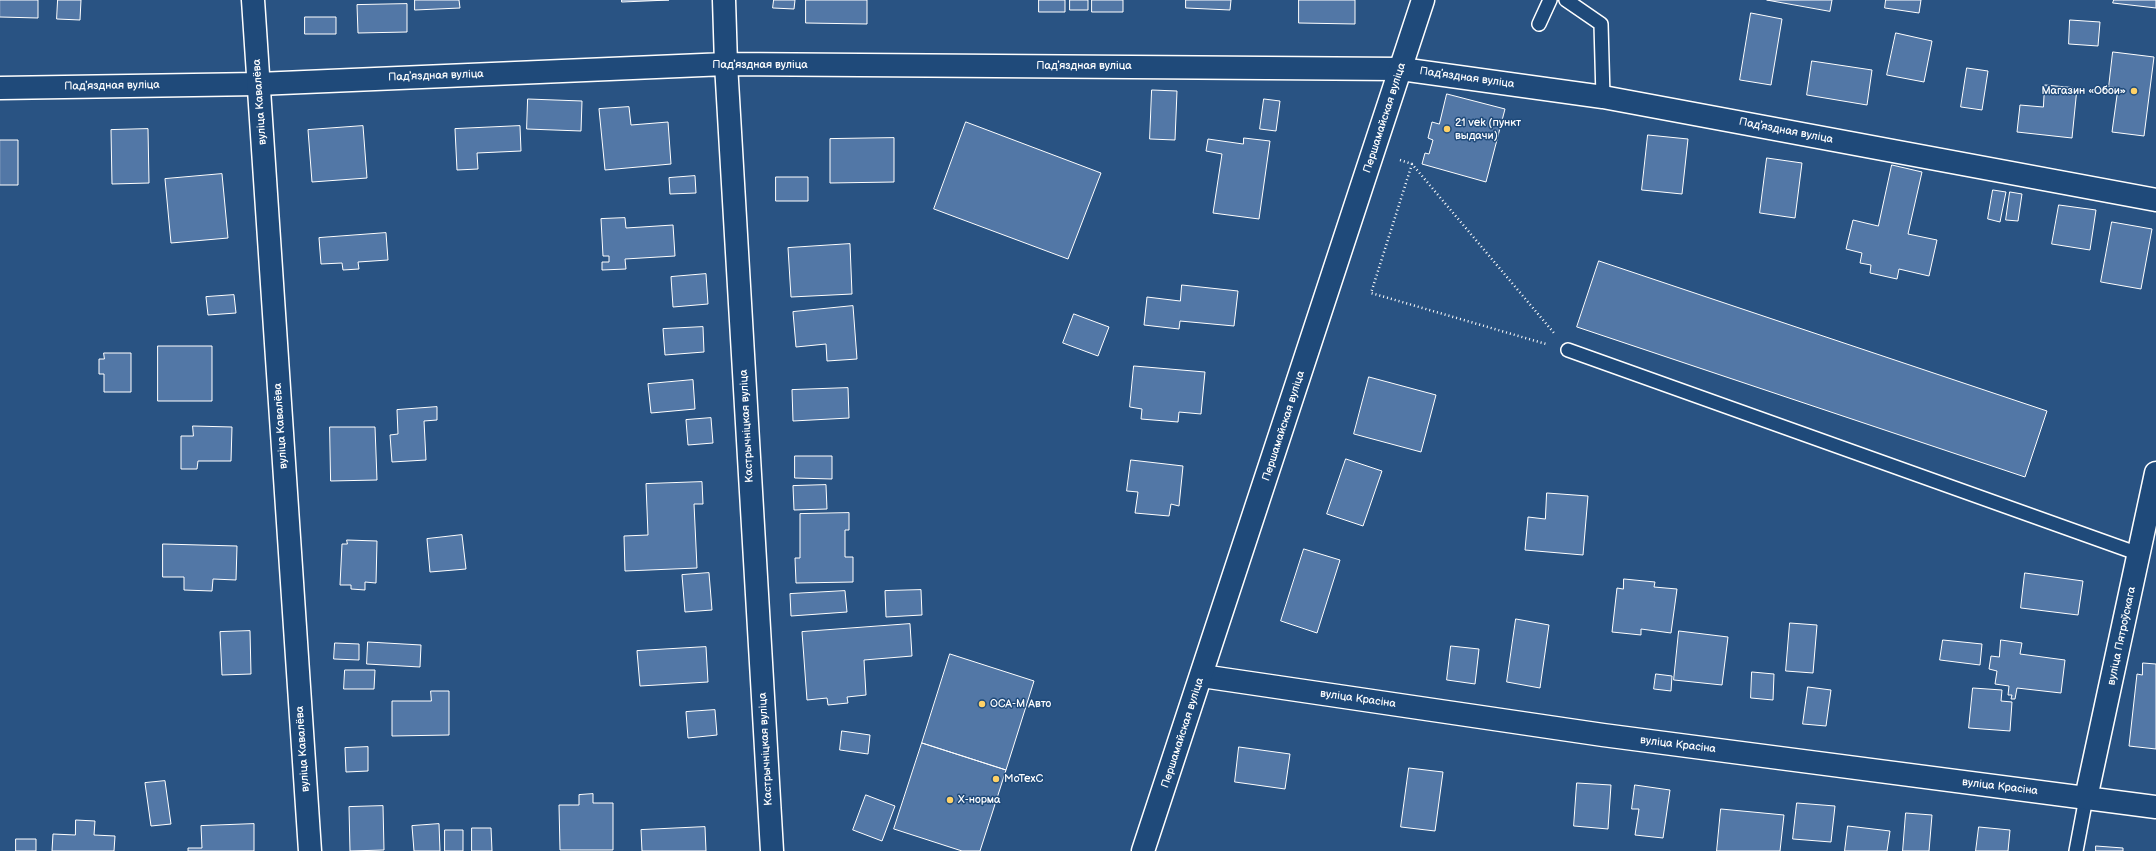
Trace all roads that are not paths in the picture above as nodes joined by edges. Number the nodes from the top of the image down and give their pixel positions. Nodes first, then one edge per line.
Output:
1 (253, 0) edge
2 (724, 0) edge
3 (1423, 0) edge
4 (1550, 0) edge
5 (1566, 0) edge
6 (1539, 24) dead end
7 (726, 64) junction
8 (1401, 69) junction
9 (258, 84) junction
10 (0, 88) edge
11 (1603, 97) junction
12 (2156, 200) edge
13 (1568, 350) road end
14 (2156, 473) edge
15 (2139, 554) junction
16 (1202, 676) junction
17 (2086, 798) junction
18 (2156, 807) edge
19 (310, 851) edge
20 (772, 851) edge
21 (1143, 851) edge
22 (2076, 851) edge

1 - 9 street, вуліца Кавалёва
2 - 7 street, Кастрычніцкая вуліца
3 - 8 street, Першамайская вуліца
4 - 6 lane
5 - 11 lane
7 - 8 street, Падʼяздная вуліца
7 - 9 street, Падʼяздная вуліца
7 - 20 street, Кастрычніцкая вуліца
8 - 11 street, Падʼяздная вуліца
8 - 16 street, Першамайская вуліца
9 - 10 street, Падʼяздная вуліца
9 - 19 street, вуліца Кавалёва
11 - 12 street, Падʼяздная вуліца
13 - 15 lane
14 - 15 street, вуліца Пятроўскага
15 - 17 street, вуліца Пятроўскага
16 - 17 street, вуліца Красіна
16 - 21 street, Першамайская вуліца
17 - 18 street, вуліца Красіна
17 - 22 lane

